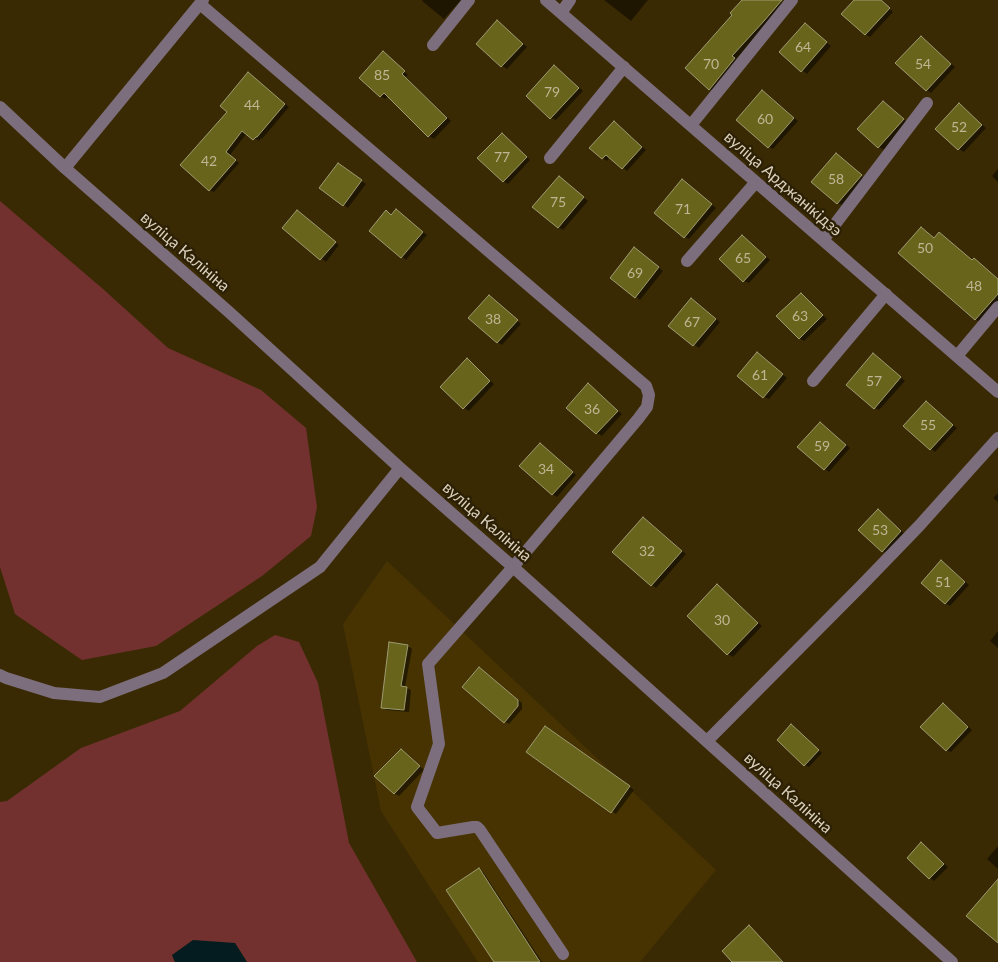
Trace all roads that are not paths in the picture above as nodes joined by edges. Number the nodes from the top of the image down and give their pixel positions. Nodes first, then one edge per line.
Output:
1 (469, 0) edge
2 (546, 0) edge
3 (570, 0) edge
4 (792, 0) edge
5 (201, 2) edge
6 (561, 12) junction
7 (433, 45) dead end
8 (624, 67) junction
9 (927, 103) dead end
10 (0, 107) edge
11 (691, 126) junction
12 (550, 158) dead end
13 (65, 168) junction
14 (756, 182) junction
15 (823, 240) junction
16 (687, 261) dead end
17 (886, 294) junction
18 (998, 307) edge
19 (957, 356) junction
20 (812, 381) dead end
21 (998, 392) edge
22 (998, 438) edge
23 (400, 468) junction
24 (513, 567) junction
25 (0, 675) edge
26 (707, 741) junction
27 (564, 954) dead end
28 (952, 962) edge

1 - 7 street
2 - 6 street, вуліца Арджанікідзэ
3 - 6 street
4 - 11 street
5 - 13 street
5 - 24 street
6 - 8 street, вуліца Арджанікідзэ
8 - 11 street, вуліца Арджанікідзэ
8 - 12 street
9 - 15 street
10 - 13 street, вуліца Калініна
11 - 14 street, вуліца Арджанікідзэ
13 - 23 street, вуліца Калініна
14 - 15 street, вуліца Арджанікідзэ
14 - 16 street
15 - 17 street, вуліца Арджанікідзэ
17 - 19 street, вуліца Арджанікідзэ
17 - 20 street
18 - 19 street
19 - 21 street, вуліца Арджанікідзэ
22 - 26 street
23 - 24 street, вуліца Калініна
23 - 25 street
24 - 26 street, вуліца Калініна
24 - 27 street
26 - 28 street, вуліца Калініна

